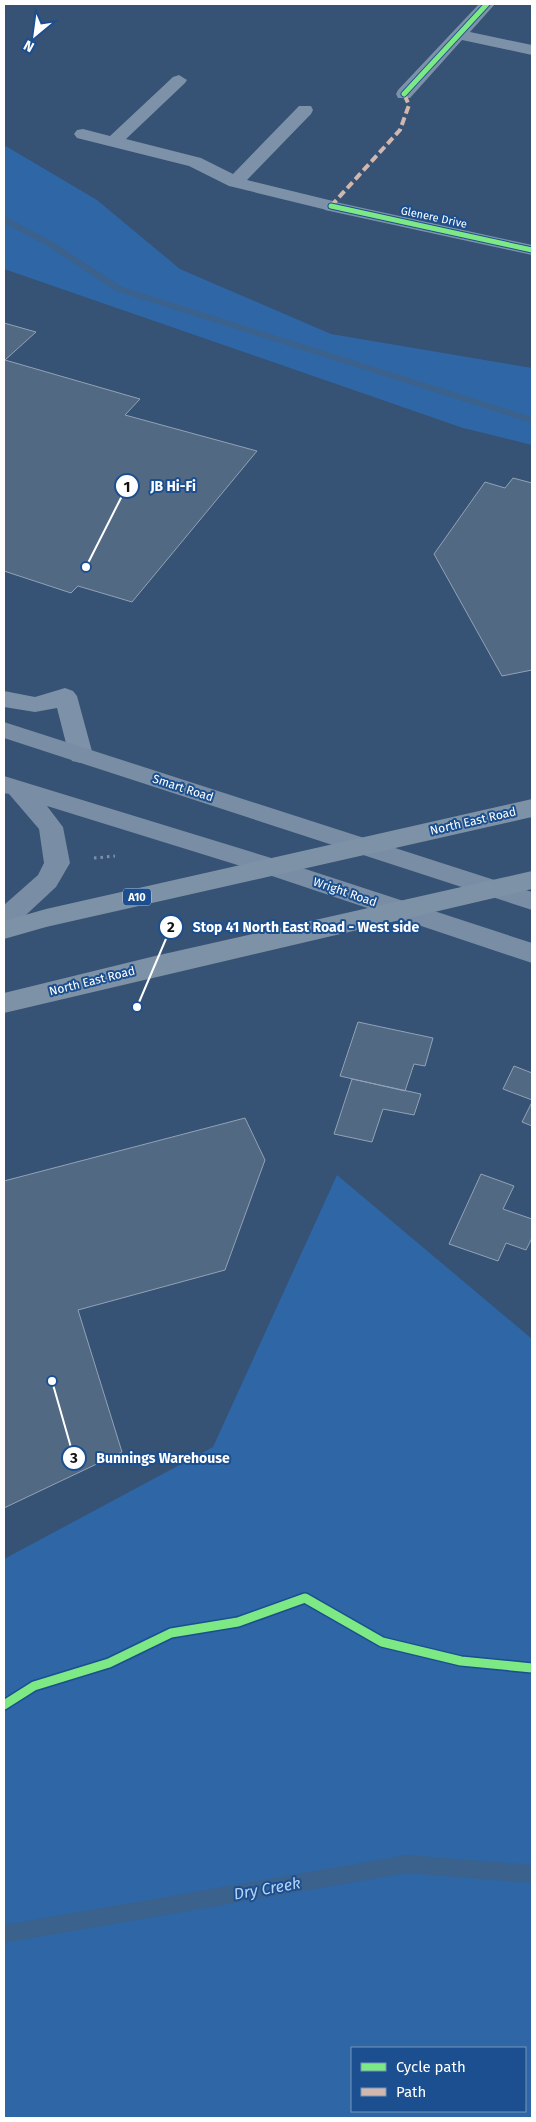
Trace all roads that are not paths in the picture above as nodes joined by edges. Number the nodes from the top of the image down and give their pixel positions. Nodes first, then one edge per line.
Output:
1 (487, 4) edge
2 (459, 35) junction
3 (532, 50) edge
4 (179, 80) dead end
5 (404, 94) dead end
6 (305, 110) dead end
7 (83, 134) dead end
8 (113, 142) junction
9 (235, 182) junction
10 (532, 250) edge
11 (4, 700) edge
12 (4, 730) edge
13 (81, 755) junction
14 (11, 786) edge
15 (532, 808) edge
16 (362, 847) junction
17 (272, 867) junction
18 (532, 880) edge
19 (493, 888) junction
20 (532, 901) edge
21 (401, 910) junction
22 (4, 920) edge
23 (4, 930) edge
24 (532, 953) edge
25 (4, 1003) edge

1 - 2 street
2 - 3 street
2 - 5 street
4 - 8 street
6 - 9 street
7 - 8 street, Glenere Drive
8 - 9 street, Glenere Drive
9 - 10 street, Glenere Drive
11 - 13 street
12 - 13 main road, Smart Road
13 - 16 main road, Smart Road
14 - 17 main road
14 - 22 main road
15 - 16 highway, North East Road / A10
16 - 17 highway, North East Road / A10
16 - 19 main road
17 - 21 main road, Wright Road
17 - 23 highway, North East Road / A10
18 - 19 highway, North East Road
19 - 20 main road
19 - 21 highway, North East Road
21 - 24 main road, Wright Road
21 - 25 highway, North East Road

